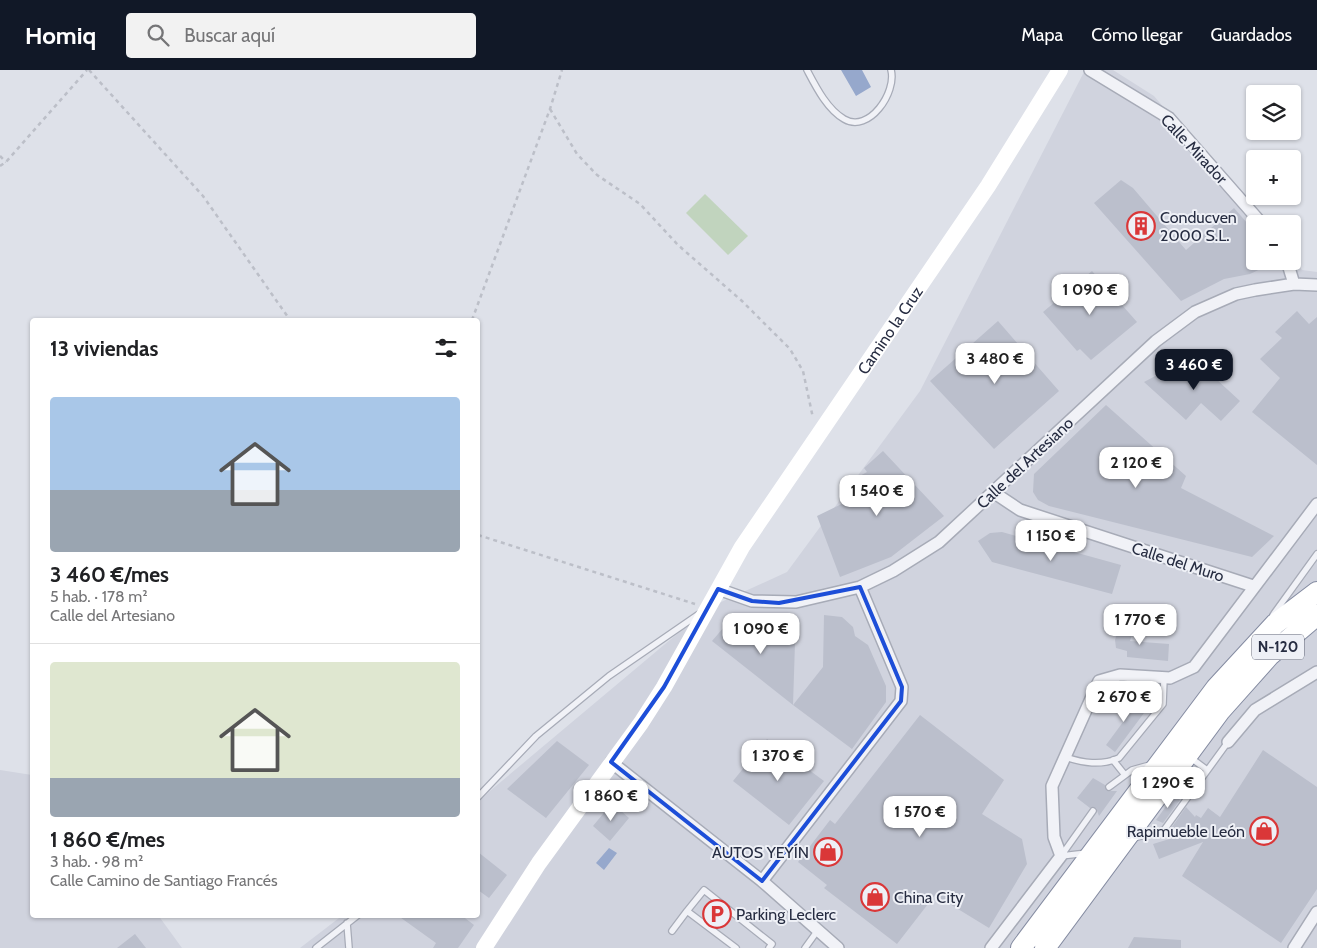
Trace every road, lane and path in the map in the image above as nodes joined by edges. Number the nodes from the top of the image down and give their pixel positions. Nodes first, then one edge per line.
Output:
1 (88, 70) edge
2 (562, 70) edge
3 (807, 70) edge
4 (891, 70) edge
5 (1060, 70) edge
6 (1090, 70) edge
7 (550, 109) junction
8 (0, 156) edge
9 (6, 162) junction
10 (0, 166) edge
11 (1254, 215) edge
12 (1290, 270) edge
13 (1294, 284) junction
14 (1317, 285) edge
15 (289, 318) edge
16 (473, 318) edge
17 (820, 434) junction
18 (993, 492) junction
19 (1317, 504) edge
20 (480, 536) edge
21 (1317, 554) edge
22 (1253, 586) junction
23 (860, 587) junction
24 (718, 589) junction
25 (1317, 592) edge
26 (708, 608) junction
27 (1317, 615) edge
28 (1245, 656) junction
29 (1317, 672) edge
30 (1164, 678) junction
31 (1228, 742) joint
32 (1188, 756) junction
33 (1065, 757) junction
34 (1113, 760) junction
35 (612, 762) junction
36 (1160, 763) junction
37 (1207, 770) junction
38 (1125, 775) junction
39 (1110, 787) dead end
40 (480, 795) edge
41 (1093, 811) dead end
42 (1125, 840) junction
43 (1092, 853) junction
44 (1061, 856) junction
45 (762, 881) junction
46 (687, 911) junction
47 (1317, 912) edge
48 (354, 918) edge
49 (348, 923) junction
50 (818, 930) junction
51 (672, 931) dead end
52 (316, 948) edge
53 (349, 948) edge
54 (484, 948) edge
55 (736, 948) edge
56 (769, 948) edge
57 (805, 948) edge
58 (838, 948) edge
59 (991, 948) edge
60 (1021, 948) edge
61 (1045, 948) edge
62 (1294, 948) edge

1 - 9 path
1 - 15 path
2 - 7 path
3 - 4 lane
5 - 17 street, Camino la Cruz
6 - 11 street, Calle Mirador
7 - 16 path
7 - 17 path
8 - 9 path
9 - 10 path
12 - 13 street
13 - 14 street, Calle del Artesiano
13 - 18 street, Calle del Artesiano
17 - 24 street, Camino la Cruz
18 - 22 street, Calle del Muro
18 - 23 street, Calle del Artesiano
19 - 22 street
20 - 26 path
21 - 28 lane
22 - 30 street
23 - 24 street, Calle del Artesiano
23 - 45 street
24 - 26 street, Camino la Cruz
25 - 28 highway, N-120
26 - 35 street, Camino la Cruz
26 - 40 lane
27 - 32 highway, N-120
28 - 36 highway, N-120
29 - 31 street
30 - 33 street
30 - 34 lane
31 - 37 lane
32 - 37 lane
32 - 42 highway, N-120
33 - 34 lane
33 - 44 street
34 - 38 lane
35 - 45 street
35 - 54 street, Camino la Cruz
36 - 38 lane
36 - 43 highway, N-120
37 - 42 lane
38 - 39 lane
41 - 44 lane
42 - 61 highway, N-120
43 - 44 lane
43 - 60 highway, N-120
44 - 59 street
45 - 50 street
46 - 51 lane
46 - 55 lane
46 - 56 lane
47 - 62 street
48 - 49 lane
49 - 52 lane
49 - 53 lane
50 - 57 lane
50 - 58 street

